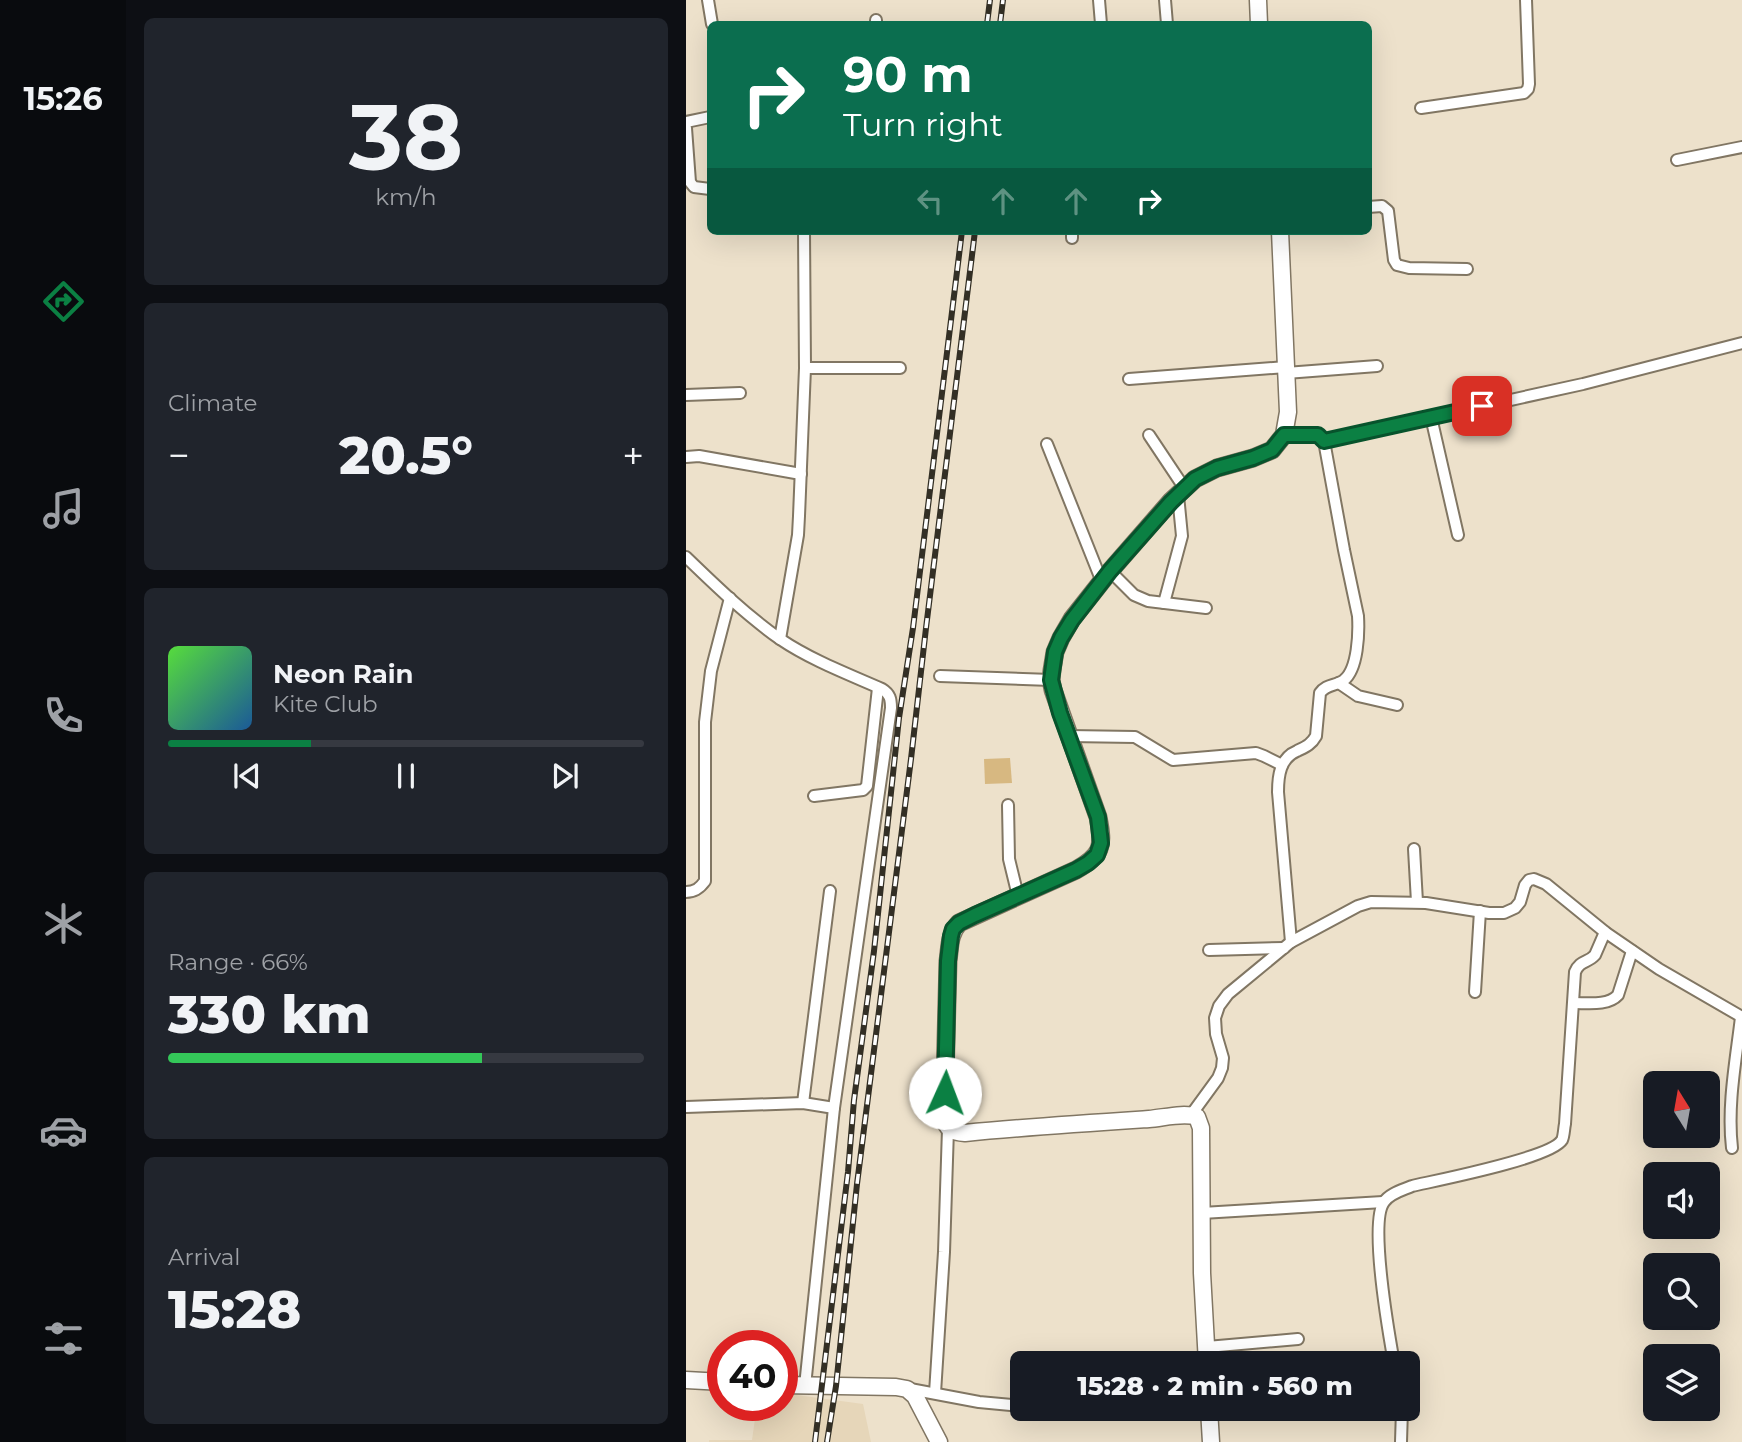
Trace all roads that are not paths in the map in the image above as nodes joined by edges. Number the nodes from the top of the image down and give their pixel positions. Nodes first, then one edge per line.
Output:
1 (708, 0) edge
2 (1099, 0) edge
3 (1165, 0) edge
4 (1258, 0) edge
5 (1526, 0) edge
6 (712, 21) edge
7 (1101, 21) edge
8 (1167, 21) edge
9 (1259, 21) edge
10 (1421, 108) dead end
11 (707, 118) edge
12 (686, 122) edge
13 (686, 128) edge
14 (1742, 147) edge
15 (1677, 160) dead end
16 (707, 189) edge
17 (1372, 207) edge
18 (804, 235) edge
19 (1280, 235) edge
20 (1467, 269) dead end
21 (1742, 342) edge
22 (1377, 366) dead end
23 (805, 368) junction
24 (900, 368) dead end
25 (1286, 370) junction
26 (1129, 379) dead end
27 (740, 393) dead end
28 (686, 395) edge
29 (1431, 417) junction
30 (1149, 435) dead end
31 (1284, 435) junction
32 (1324, 441) junction
33 (1047, 444) dead end
34 (686, 457) edge
35 (801, 474) junction
36 (1181, 492) junction
37 (1458, 535) dead end
38 (686, 557) edge
39 (1106, 576) junction
40 (730, 598) junction
41 (1164, 603) junction
42 (1206, 608) dead end
43 (780, 639) junction
44 (940, 676) dead end
45 (1051, 680) junction
46 (1339, 683) junction
47 (883, 690) junction
48 (1397, 705) dead end
49 (1069, 736) junction
50 (1282, 765) junction
51 (814, 796) dead end
52 (1008, 805) dead end
53 (1414, 849) dead end
54 (830, 891) dead end
55 (686, 892) edge
56 (1018, 896) junction
57 (1417, 902) junction
58 (1480, 911) junction
59 (1605, 932) junction
60 (1287, 945) junction
61 (1209, 950) dead end
62 (1632, 951) junction
63 (1475, 992) dead end
64 (1574, 1003) junction
65 (1741, 1017) edge
66 (803, 1103) junction
67 (686, 1107) edge
68 (834, 1108) junction
69 (1191, 1115) junction
70 (948, 1129) junction
71 (1732, 1149) dead end
72 (1383, 1202) junction
73 (1202, 1213) junction
74 (1298, 1339) dead end
75 (1207, 1351) edge
76 (1230, 1351) edge
77 (1392, 1351) edge
78 (686, 1380) edge
79 (707, 1381) edge
80 (798, 1386) edge
81 (805, 1386) junction
82 (907, 1389) junction
83 (935, 1393) junction
84 (1010, 1405) edge
85 (1210, 1421) edge
86 (1402, 1421) edge
87 (939, 1442) edge
88 (1211, 1442) edge
89 (1401, 1442) edge

1 - 6 street
2 - 7 street
3 - 8 street
4 - 9 street
5 - 10 street
11 - 12 street
13 - 16 street
14 - 15 street
17 - 20 street
18 - 23 street
19 - 25 street
21 - 29 street
22 - 25 street
23 - 24 street
23 - 35 street
25 - 26 street
25 - 31 street
27 - 28 street
29 - 32 street
29 - 37 street
30 - 36 street
31 - 32 street
31 - 36 street
32 - 46 street
33 - 39 street
34 - 35 street
35 - 43 street
36 - 39 street
36 - 41 street
38 - 40 street
39 - 41 street
39 - 45 street
40 - 43 street
40 - 55 street
41 - 42 street
43 - 47 street
44 - 45 street
45 - 49 street
46 - 48 street
46 - 50 street
47 - 51 street
47 - 68 street
49 - 50 street
49 - 56 street
50 - 60 street
52 - 56 street
53 - 57 street
54 - 66 street
56 - 70 street
57 - 58 street
57 - 60 street
58 - 59 street
58 - 63 street
59 - 62 street
59 - 64 street
60 - 61 street
60 - 69 street
62 - 64 street
62 - 65 street
64 - 72 street
65 - 71 street
66 - 67 street
66 - 68 street
68 - 81 street
69 - 70 street
69 - 73 street
70 - 83 street
72 - 73 street
72 - 77 street
73 - 75 street
74 - 76 street
78 - 79 street
80 - 81 street
81 - 82 street
82 - 83 street
82 - 87 street
83 - 84 street
85 - 88 street
86 - 89 street

